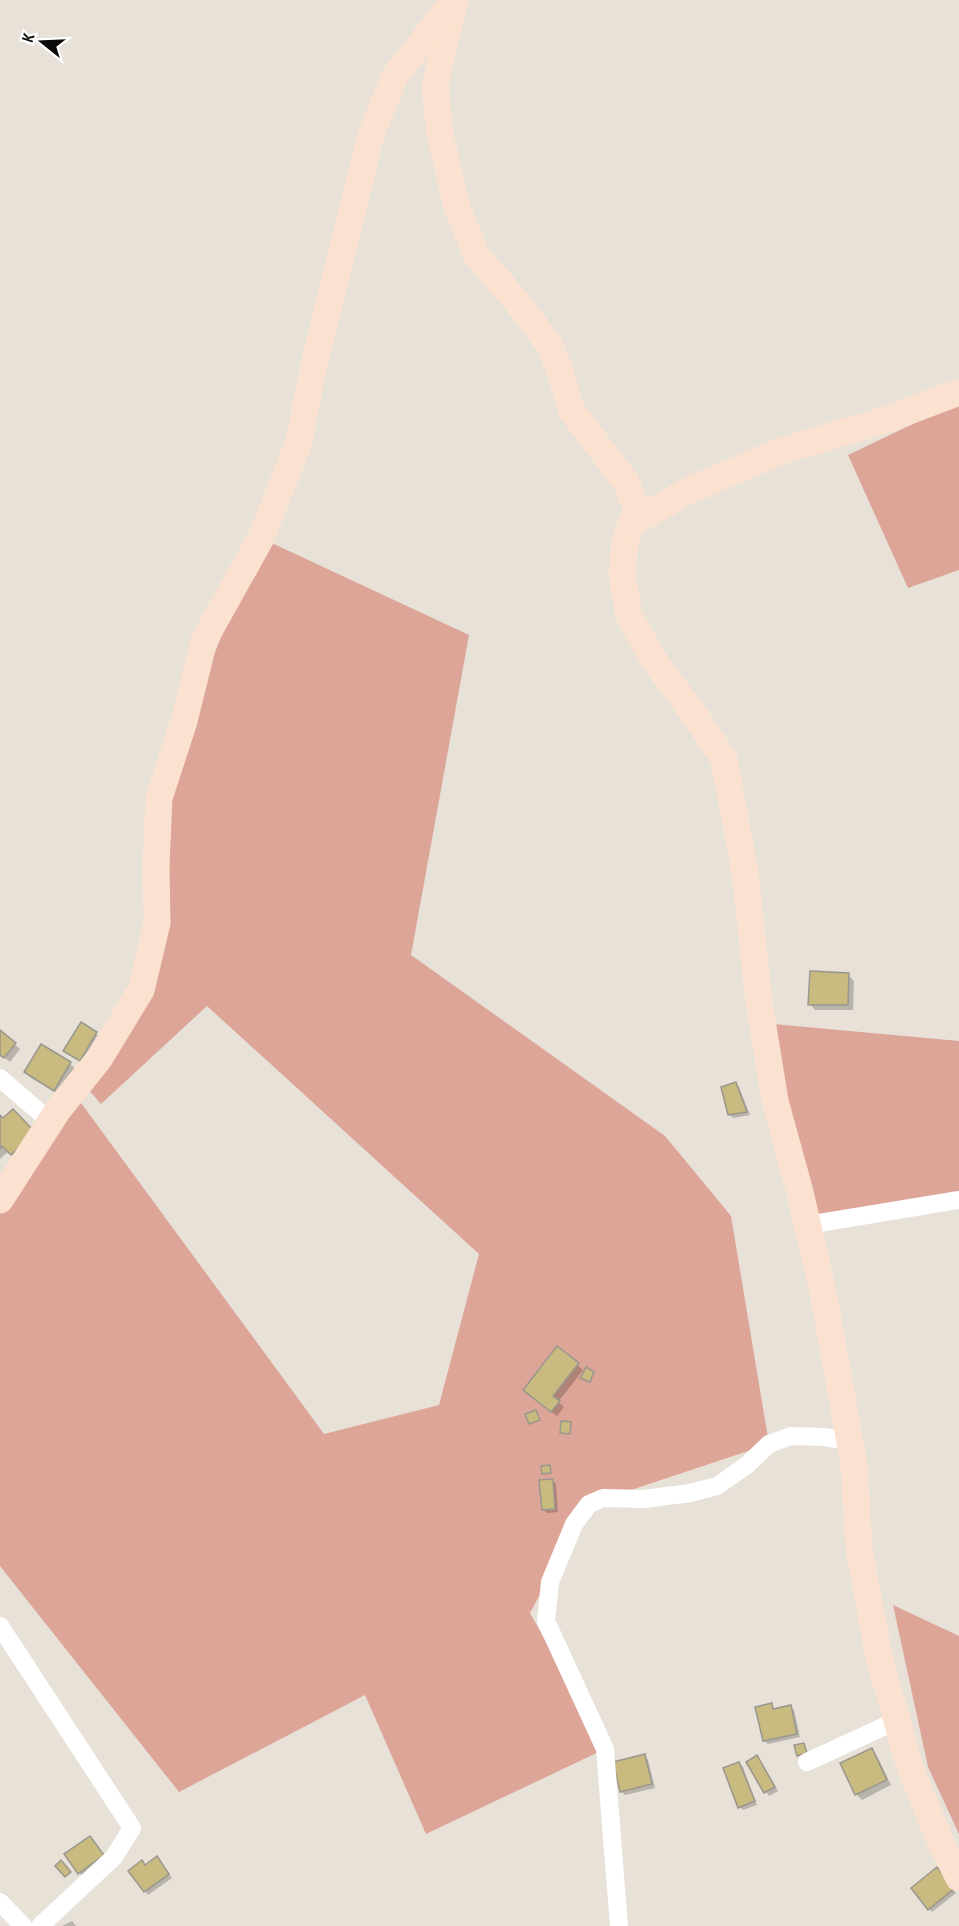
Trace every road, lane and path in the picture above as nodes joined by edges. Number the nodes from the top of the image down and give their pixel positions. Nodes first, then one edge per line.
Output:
1 (455, 0) edge
2 (959, 392) edge
3 (631, 524) junction
4 (0, 1078) edge
5 (51, 1122) junction
6 (0, 1200) edge
7 (959, 1200) edge
8 (807, 1225) junction
9 (850, 1441) junction
10 (0, 1626) edge
11 (896, 1721) junction
12 (807, 1762) dead end
13 (959, 1878) edge
14 (0, 1902) edge
15 (24, 1926) edge
16 (40, 1926) edge
17 (619, 1926) edge

1 - 3 street
1 - 5 street
2 - 3 street
3 - 8 street
4 - 5 street
5 - 6 street
7 - 8 street
8 - 9 street
9 - 11 street
9 - 17 street
10 - 16 street
11 - 12 street
11 - 13 street
14 - 15 street

